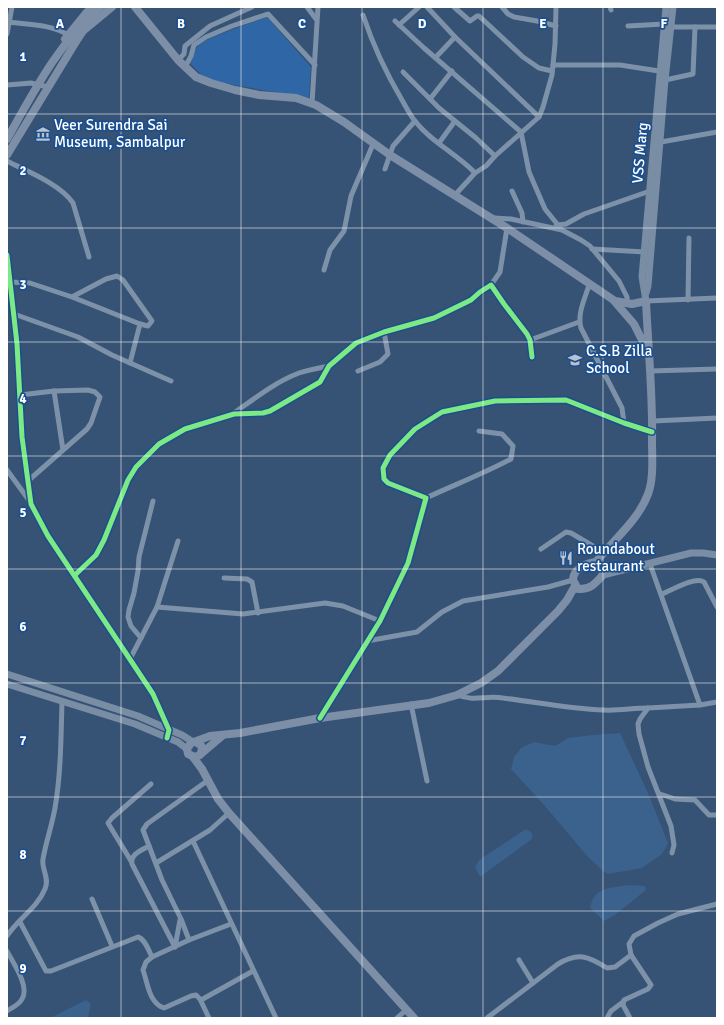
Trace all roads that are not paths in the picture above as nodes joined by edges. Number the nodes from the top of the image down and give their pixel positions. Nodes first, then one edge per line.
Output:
1 (12, 7) edge
2 (100, 7) edge
3 (112, 7) edge
4 (135, 7) edge
5 (252, 7) edge
6 (308, 7) edge
7 (318, 7) edge
8 (419, 7) edge
9 (427, 7) edge
10 (454, 7) edge
11 (502, 7) edge
12 (556, 7) edge
13 (666, 7) edge
14 (673, 7) edge
15 (89, 9) edge
16 (363, 15) dead end
17 (9, 20) edge
18 (316, 20) junction
19 (556, 26) junction
20 (628, 26) dead end
21 (695, 27) junction
22 (717, 27) edge
23 (668, 29) junction
24 (83, 31) junction
25 (7, 34) edge
26 (68, 34) junction
27 (456, 37) junction
28 (436, 57) junction
29 (178, 60) junction
30 (553, 64) junction
31 (315, 65) junction
32 (185, 67) junction
33 (659, 71) junction
34 (403, 72) dead end
35 (452, 72) junction
36 (552, 72) junction
37 (665, 80) junction
38 (35, 84) junction
39 (7, 85) edge
40 (48, 87) junction
41 (430, 99) junction
42 (314, 104) junction
43 (539, 116) junction
44 (415, 121) junction
45 (455, 121) junction
46 (521, 132) junction
47 (717, 132) edge
48 (7, 133) edge
49 (7, 139) edge
50 (374, 142) junction
51 (661, 142) junction
52 (439, 143) junction
53 (7, 155) edge
54 (390, 155) junction
55 (495, 156) junction
56 (7, 161) edge
57 (385, 169) dead end
58 (475, 173) junction
59 (650, 190) junction
60 (512, 191) dead end
61 (455, 195) junction
62 (489, 217) junction
63 (523, 222) junction
64 (556, 226) junction
65 (507, 228) junction
66 (689, 238) dead end
67 (592, 249) junction
68 (645, 252) junction
69 (7, 255) edge
70 (89, 257) dead end
71 (324, 270) dead end
72 (10, 282) junction
73 (491, 285) junction
74 (589, 285) junction
75 (72, 297) junction
76 (646, 297) junction
77 (717, 298) edge
78 (688, 300) junction
79 (615, 301) junction
80 (627, 304) junction
81 (14, 314) junction
82 (579, 322) junction
83 (140, 324) junction
84 (384, 332) junction
85 (530, 340) junction
86 (648, 353) junction
87 (532, 357) dead end
88 (130, 363) junction
89 (329, 366) junction
90 (717, 370) edge
91 (358, 371) dead end
92 (650, 371) junction
93 (171, 380) dead end
94 (54, 391) junction
95 (20, 395) junction
96 (234, 414) junction
97 (717, 418) edge
98 (652, 420) junction
99 (624, 423) junction
100 (479, 431) dead end
101 (652, 432) junction
102 (63, 450) junction
103 (7, 470) edge
104 (29, 480) junction
105 (426, 498) junction
106 (153, 501) dead end
107 (32, 504) junction
108 (178, 541) dead end
109 (541, 550) dead end
110 (603, 552) junction
111 (717, 555) edge
112 (596, 562) junction
113 (650, 564) junction
114 (75, 575) junction
115 (603, 575) junction
116 (224, 578) dead end
117 (574, 583) junction
118 (662, 594) junction
119 (157, 607) junction
120 (717, 607) edge
121 (258, 613) junction
122 (380, 621) junction
123 (141, 638) junction
124 (367, 641) junction
125 (130, 659) junction
126 (7, 674) edge
127 (7, 684) edge
128 (457, 695) junction
129 (62, 701) junction
130 (717, 702) edge
131 (411, 704) junction
132 (700, 705) junction
133 (648, 708) junction
134 (320, 718) junction
135 (169, 730) junction
136 (223, 736) junction
137 (167, 738) junction
138 (194, 742) junction
139 (187, 749) junction
140 (198, 755) junction
141 (207, 780) junction
142 (427, 781) dead end
143 (151, 784) dead end
144 (660, 794) junction
145 (229, 813) junction
146 (717, 816) edge
147 (193, 841) junction
148 (149, 846) junction
149 (672, 853) dead end
150 (131, 861) junction
151 (156, 863) junction
152 (92, 899) dead end
153 (717, 904) edge
154 (181, 919) junction
155 (20, 922) junction
156 (231, 924) junction
157 (7, 936) edge
158 (189, 940) junction
159 (112, 946) junction
160 (174, 946) junction
161 (7, 951) edge
162 (631, 955) junction
163 (152, 957) junction
164 (518, 960) dead end
165 (253, 970) junction
166 (533, 983) junction
167 (200, 1000) junction
168 (623, 1002) junction
169 (406, 1010) junction
170 (7, 1011) edge
171 (209, 1018) edge
172 (276, 1018) edge
173 (397, 1018) edge
174 (414, 1018) edge
175 (487, 1018) edge
176 (607, 1018) edge
177 (630, 1018) edge

1 - 17 street
2 - 49 main road, bridge
3 - 24 main road
4 - 29 main road
5 - 29 street
6 - 18 street
7 - 18 street
8 - 28 street
9 - 27 street
10 - 36 street
11 - 19 street
12 - 19 street
13 - 23 main road, VSS Marg
14 - 23 main road
15 - 24 street
15 - 26 main road
16 - 44 street
17 - 25 street
17 - 26 street
18 - 31 street
19 - 30 street
20 - 23 street
21 - 22 street
21 - 23 street
21 - 37 street
23 - 33 main road, VSS Marg
23 - 37 main road
24 - 40 main road
26 - 38 main road
27 - 28 street
27 - 43 street
28 - 35 street
29 - 32 main road
30 - 33 street
30 - 36 street
31 - 32 street
31 - 42 street
32 - 42 main road
33 - 59 main road, VSS Marg
34 - 41 street
35 - 41 street
35 - 46 street
36 - 43 street
37 - 51 main road
38 - 39 street
38 - 40 street
38 - 48 main road
40 - 53 main road
41 - 45 street
42 - 50 main road
43 - 46 street
44 - 52 street
44 - 54 street
45 - 52 street
45 - 55 street
46 - 55 street
46 - 64 street
47 - 51 street
50 - 54 main road
50 - 71 street
51 - 76 main road
52 - 58 street
54 - 57 street
54 - 61 main road
55 - 58 street
56 - 70 street
58 - 61 street
59 - 64 street
59 - 68 main road, VSS Marg
60 - 63 street
61 - 62 main road
62 - 63 street
62 - 65 main road
63 - 64 street
64 - 67 street
65 - 73 street
65 - 74 main road
66 - 78 street
67 - 68 street
67 - 80 street
68 - 76 main road, VSS Marg
69 - 72 street
72 - 75 street
72 - 81 street
73 - 84 street
73 - 85 street
74 - 79 main road
74 - 82 street
75 - 83 street
75 - 83 street
76 - 78 street
76 - 80 main road
76 - 86 main road
77 - 78 street
79 - 80 main road
79 - 86 main road
81 - 88 street
81 - 95 street
82 - 85 street
82 - 99 street
83 - 88 street
84 - 89 street
84 - 91 street
85 - 87 street
86 - 92 main road
88 - 93 street
89 - 96 street
89 - 96 street
90 - 92 street
92 - 98 main road
94 - 95 street
94 - 102 street
94 - 102 street
95 - 104 street
96 - 114 street
97 - 98 street
98 - 101 main road
99 - 101 street
99 - 105 street
100 - 105 street
101 - 110 main road
102 - 104 street
103 - 107 street
104 - 107 street
105 - 122 street
106 - 123 street
107 - 114 street
108 - 119 street
109 - 110 street
110 - 112 main road
111 - 113 main road
112 - 115 main road
112 - 117 main road
113 - 115 main road
113 - 118 street
114 - 125 street
115 - 117 main road
116 - 121 street
117 - 124 street
117 - 128 main road
118 - 120 street
118 - 132 street
119 - 121 street
119 - 123 street
121 - 122 street
122 - 124 street
123 - 125 street
124 - 134 street
125 - 135 street
126 - 135 main road
127 - 129 main road
128 - 131 main road
128 - 133 street
129 - 137 main road
129 - 155 street
130 - 132 street
131 - 134 main road
131 - 142 street
132 - 133 street
133 - 144 street
134 - 136 main road
135 - 137 street
135 - 138 main road
136 - 138 main road
136 - 140 main road
137 - 139 main road
138 - 139 main road
138 - 140 main road
139 - 140 main road
140 - 141 main road
141 - 145 main road
141 - 148 street
143 - 150 street
144 - 146 street
144 - 149 street
145 - 147 street
145 - 169 main road
147 - 151 street
147 - 156 street
148 - 150 street
148 - 151 street
150 - 160 street
151 - 154 street
152 - 159 street
153 - 162 street
154 - 158 street
154 - 160 street
155 - 157 street
155 - 159 street
156 - 158 street
156 - 165 street
158 - 160 street
159 - 163 street
160 - 163 street
161 - 170 street
162 - 166 street
162 - 168 street
163 - 167 street
164 - 166 street
165 - 167 street
165 - 172 street
166 - 175 street
167 - 171 street
168 - 176 street
168 - 177 street
169 - 173 street
169 - 174 main road

